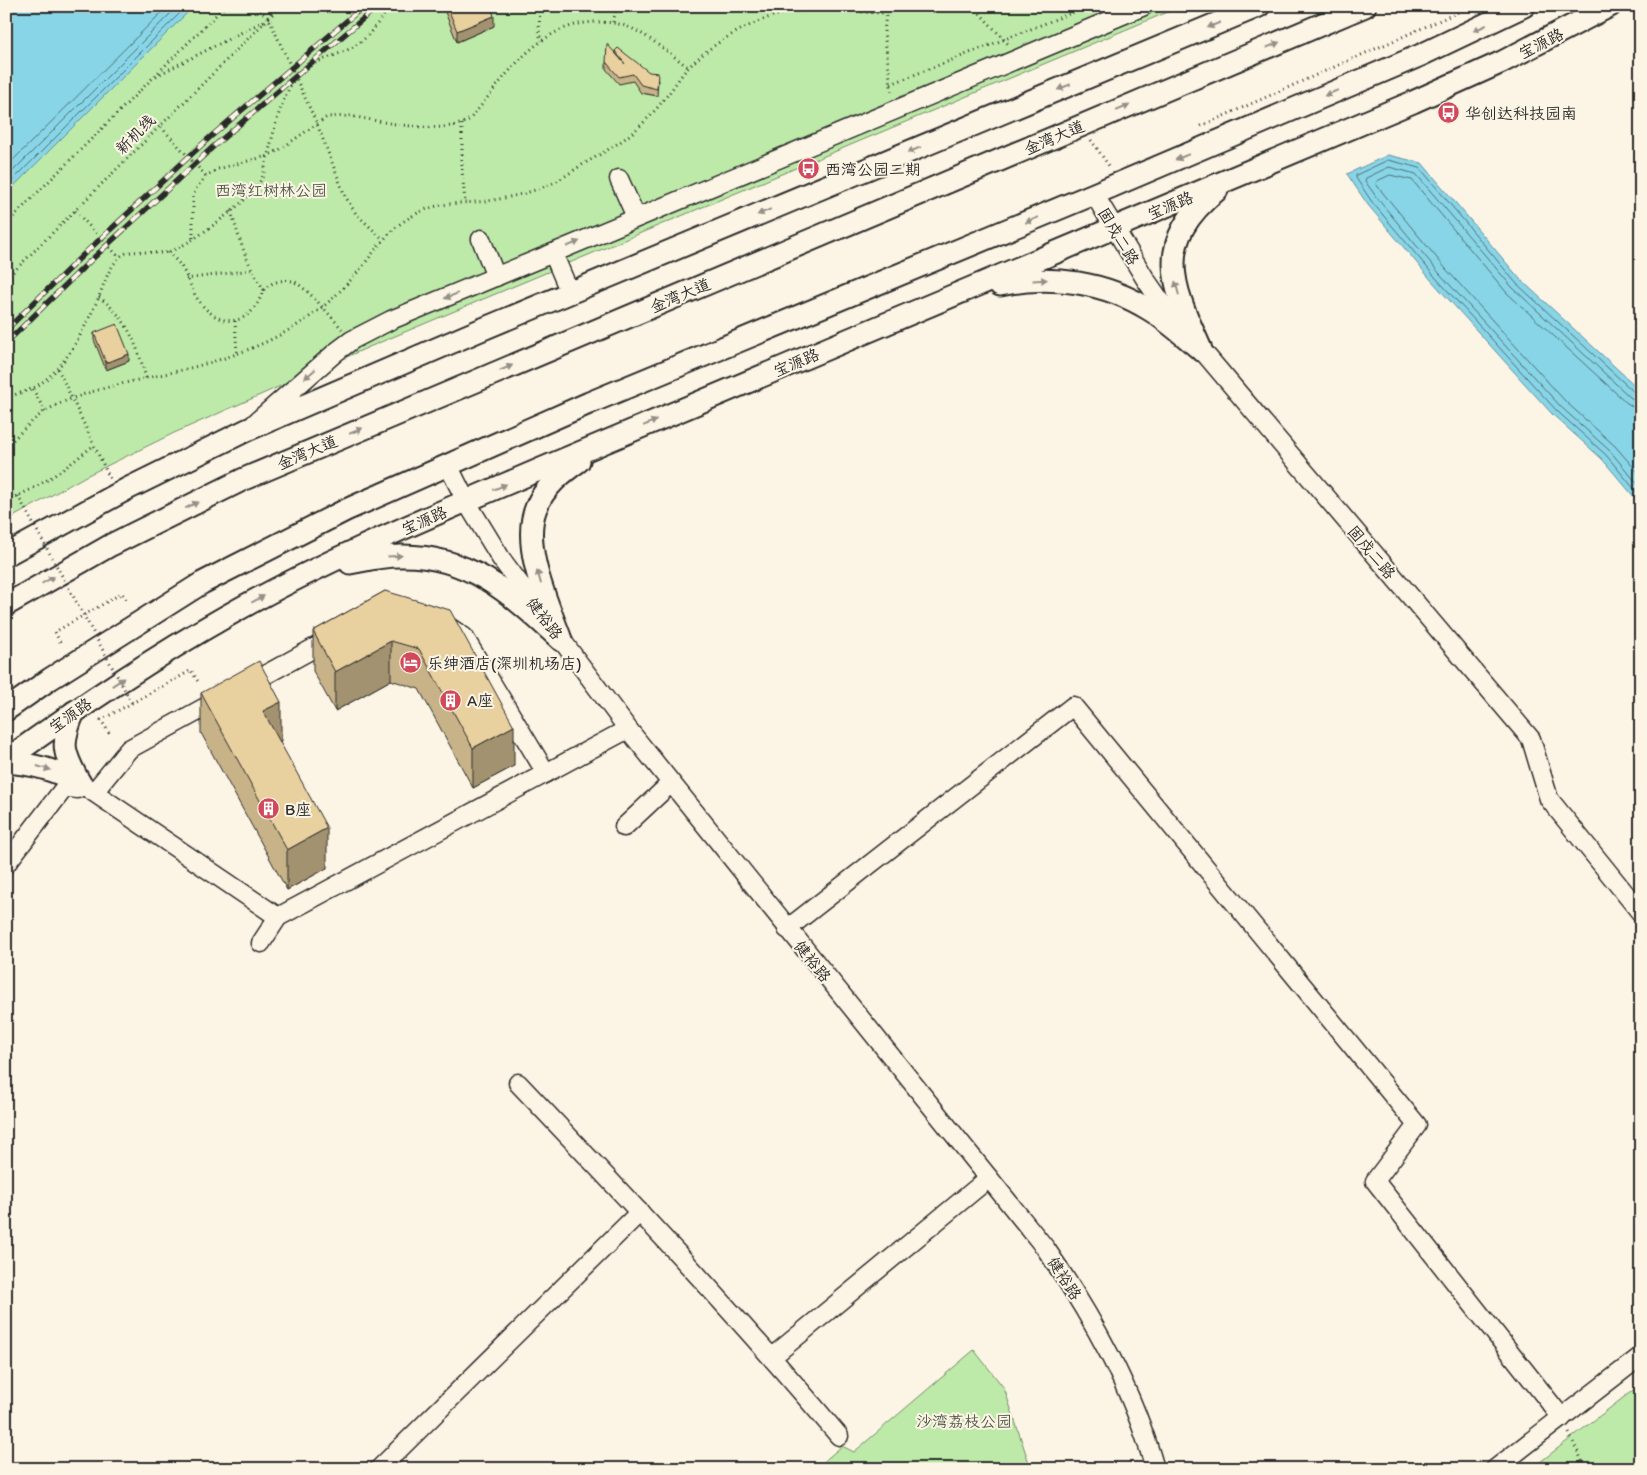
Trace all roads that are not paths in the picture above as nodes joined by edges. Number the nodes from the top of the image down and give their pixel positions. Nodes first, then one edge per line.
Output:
1 (1144, 6) edge
2 (1259, 6) edge
3 (1365, 6) edge
4 (1524, 6) edge
5 (1610, 6) edge
6 (1241, 175) junction
7 (619, 179) dead end
8 (1094, 194) junction
9 (636, 217) junction
10 (1114, 228) junction
11 (481, 239) dead end
12 (552, 253) junction
13 (496, 277) junction
14 (570, 293) junction
15 (958, 294) junction
16 (1202, 350) junction
17 (247, 430) junction
18 (607, 441) junction
19 (448, 465) junction
20 (466, 501) junction
21 (6, 555) edge
22 (297, 579) junction
23 (6, 605) edge
24 (431, 622) edge
25 (350, 628) edge
26 (561, 640) junction
27 (6, 710) edge
28 (74, 712) junction
29 (628, 729) junction
30 (6, 761) edge
31 (546, 773) junction
32 (671, 783) junction
33 (85, 790) junction
34 (624, 827) dead end
35 (6, 864) edge
36 (1641, 912) edge
37 (278, 917) junction
38 (787, 929) junction
39 (261, 943) dead end
40 (518, 1083) dead end
41 (989, 1178) junction
42 (640, 1212) junction
43 (1641, 1356) edge
44 (772, 1357) junction
45 (1562, 1418) junction
46 (840, 1436) dead end
47 (378, 1469) edge
48 (1155, 1469) edge
49 (1496, 1469) edge

1 - 9 street
2 -> 14 main road
23 -> 3 main road, 金湾大道
4 -> 8 main road
5 - 6 main road, 宝源路
6 - 10 main road, 宝源路
16 -> 6 main road
7 - 9 street
8 - 10 street, 固戍二路
8 -> 19 main road
12 -> 9 street
10 - 15 main road, 宝源路
10 - 16 street, 固戍二路
11 - 13 street
12 - 13 street
12 - 14 street
13 -> 17 street
14 - 17 main road
15 -> 16 main road
18 -> 15 main road, 宝源路
16 - 36 street, 固戍二路
17 - 21 main road
20 -> 18 main road, 宝源路
26 -> 18 main road
19 - 20 street, 健裕路
19 - 27 main road
20 - 22 main road, 宝源路
20 - 26 street, 健裕路
22 -> 26 main road
28 -> 22 main road, 宝源路
24 - 31 street
25 - 33 street
26 - 29 street, 健裕路
28 - 30 main road, 宝源路
28 - 33 main road
29 - 31 street
29 - 32 street, 健裕路
30 -> 33 main road
31 - 37 street
32 - 34 street
32 - 38 street, 健裕路
33 - 35 street
33 - 37 street
37 - 39 street
38 - 41 street, 健裕路
38 - 45 street
40 - 42 street
41 - 44 street
41 - 48 street, 健裕路
42 - 44 street
42 - 47 street
43 - 45 street
44 - 46 street
45 - 49 street

